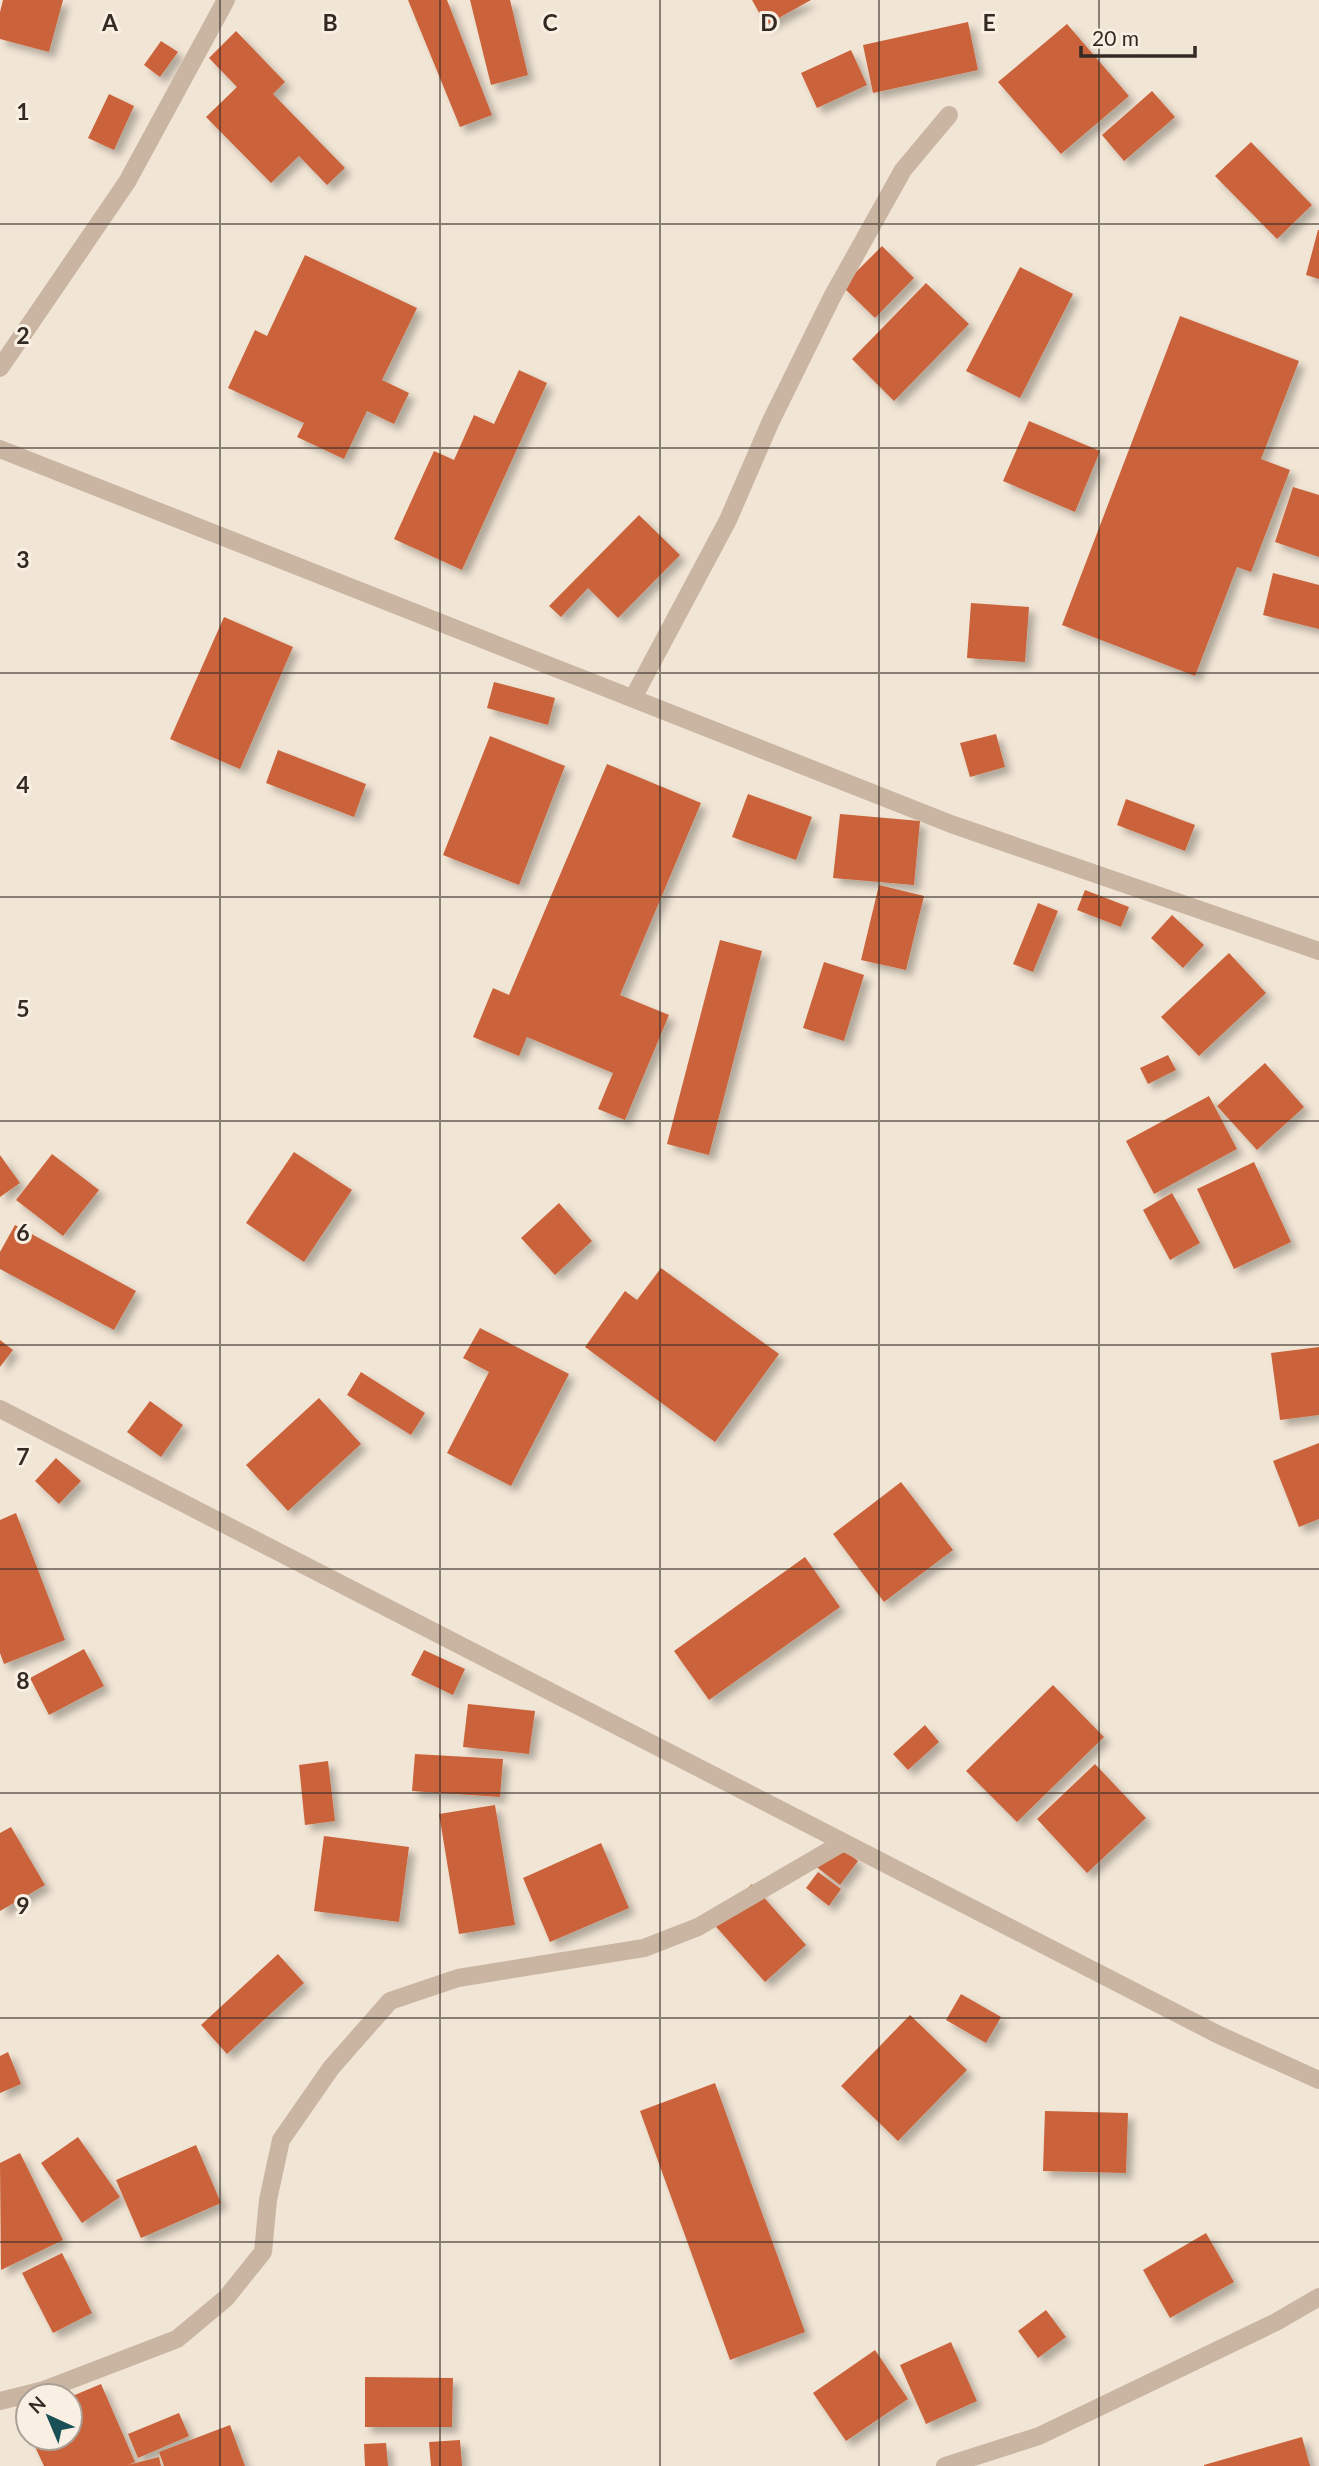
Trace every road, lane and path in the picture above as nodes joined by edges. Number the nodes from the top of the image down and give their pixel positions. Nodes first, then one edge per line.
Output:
1 (226, 0) edge
2 (949, 116) dead end
3 (0, 368) edge
4 (0, 449) edge
5 (633, 698) junction
6 (1319, 951) edge
7 (0, 1409) edge
8 (842, 1843) junction
9 (1319, 2080) edge
10 (1319, 2297) edge
11 (0, 2401) edge
12 (944, 2466) edge

1 - 3 street
2 - 5 street
4 - 5 street
5 - 6 street
7 - 8 street
8 - 9 street
8 - 11 street
10 - 12 street

